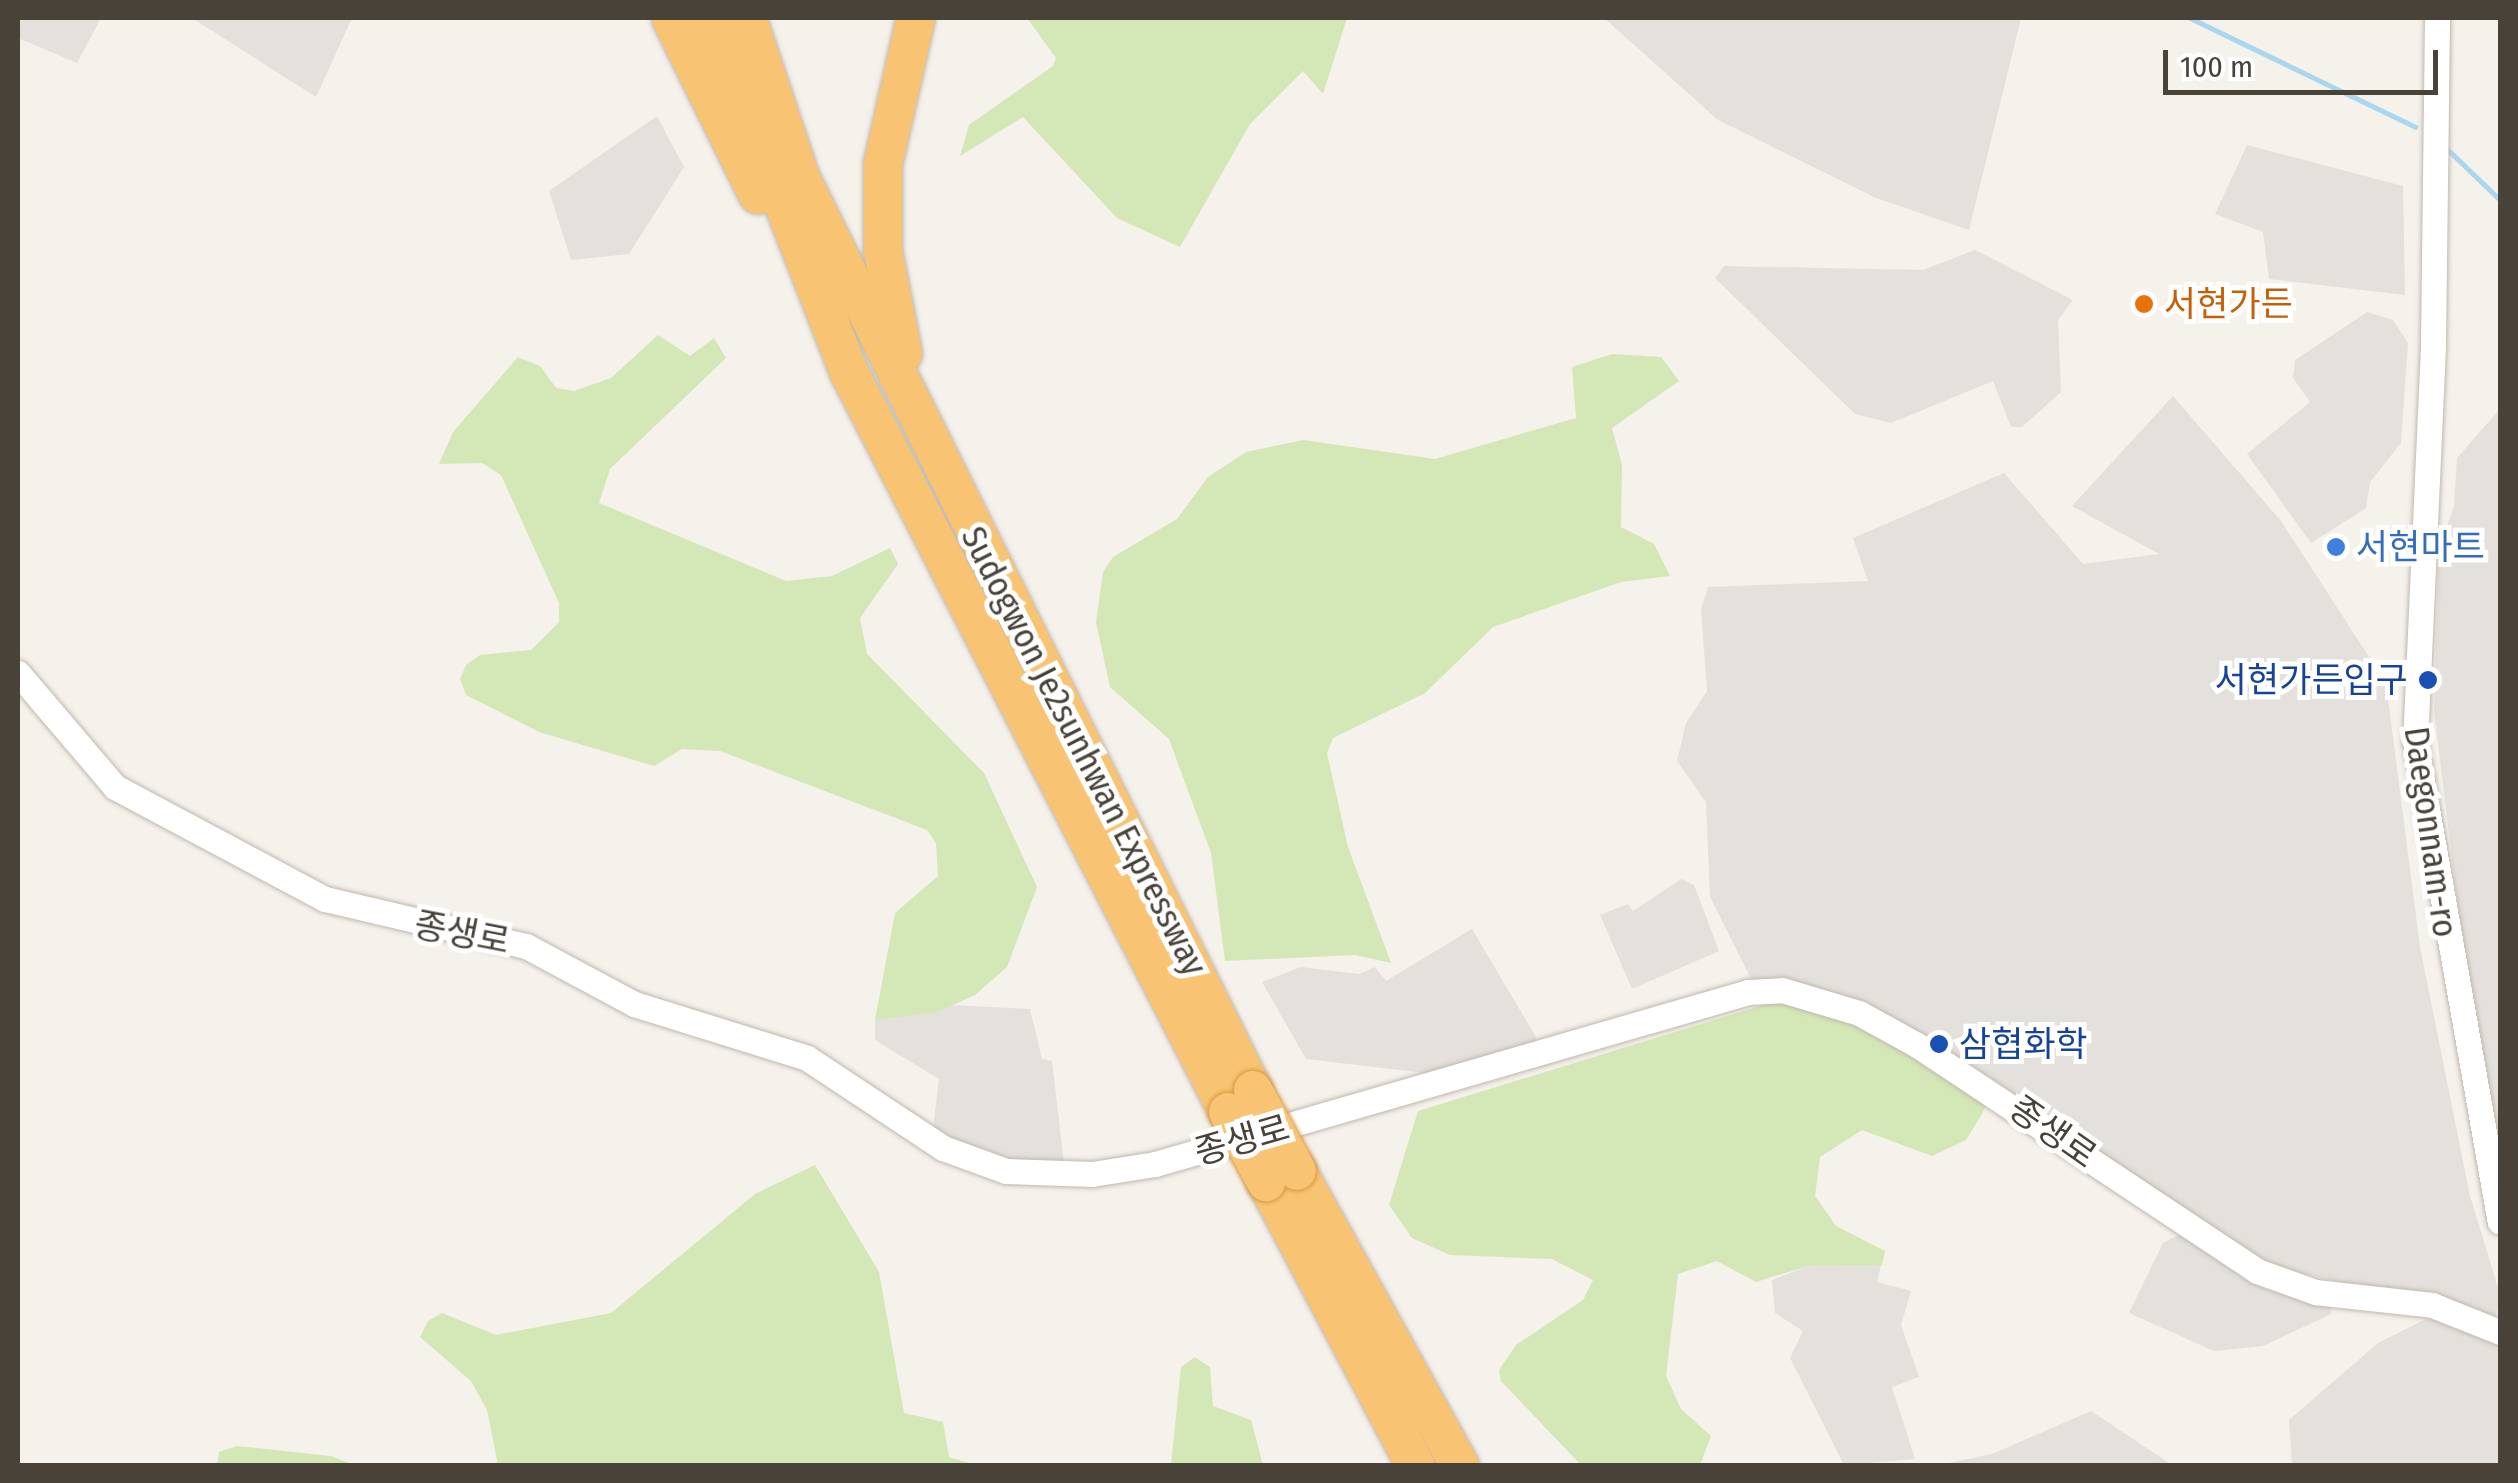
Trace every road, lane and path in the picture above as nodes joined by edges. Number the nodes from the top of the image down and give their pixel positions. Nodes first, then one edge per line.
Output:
1 (671, 18) edge
2 (712, 18) edge
3 (747, 18) edge
4 (916, 18) edge
5 (2437, 18) edge
6 (849, 372) junction
7 (940, 466) junction
8 (18, 673) edge
9 (1240, 1101) junction
10 (1282, 1176) junction
11 (2500, 1222) edge
12 (2500, 1332) edge
13 (1416, 1466) edge
14 (1460, 1466) edge

1 - 6 highway
2 - 6 highway, Sudogwon Je2sunhwan Expressway
3 - 7 highway, Sudogwon Je2sunhwan Expressway
4 - 7 highway
5 - 11 street, Daegonnam-ro
6 - 9 highway, Sudogwon Je2sunhwan Expressway
7 - 9 highway, Sudogwon Je2sunhwan Expressway
8 - 12 street, 종생로
9 - 10 highway, Sudogwon Je2sunhwan Expressway, bridge
10 - 13 highway, Sudogwon Je2sunhwan Expressway
10 - 14 highway, Sudogwon Je2sunhwan Expressway

